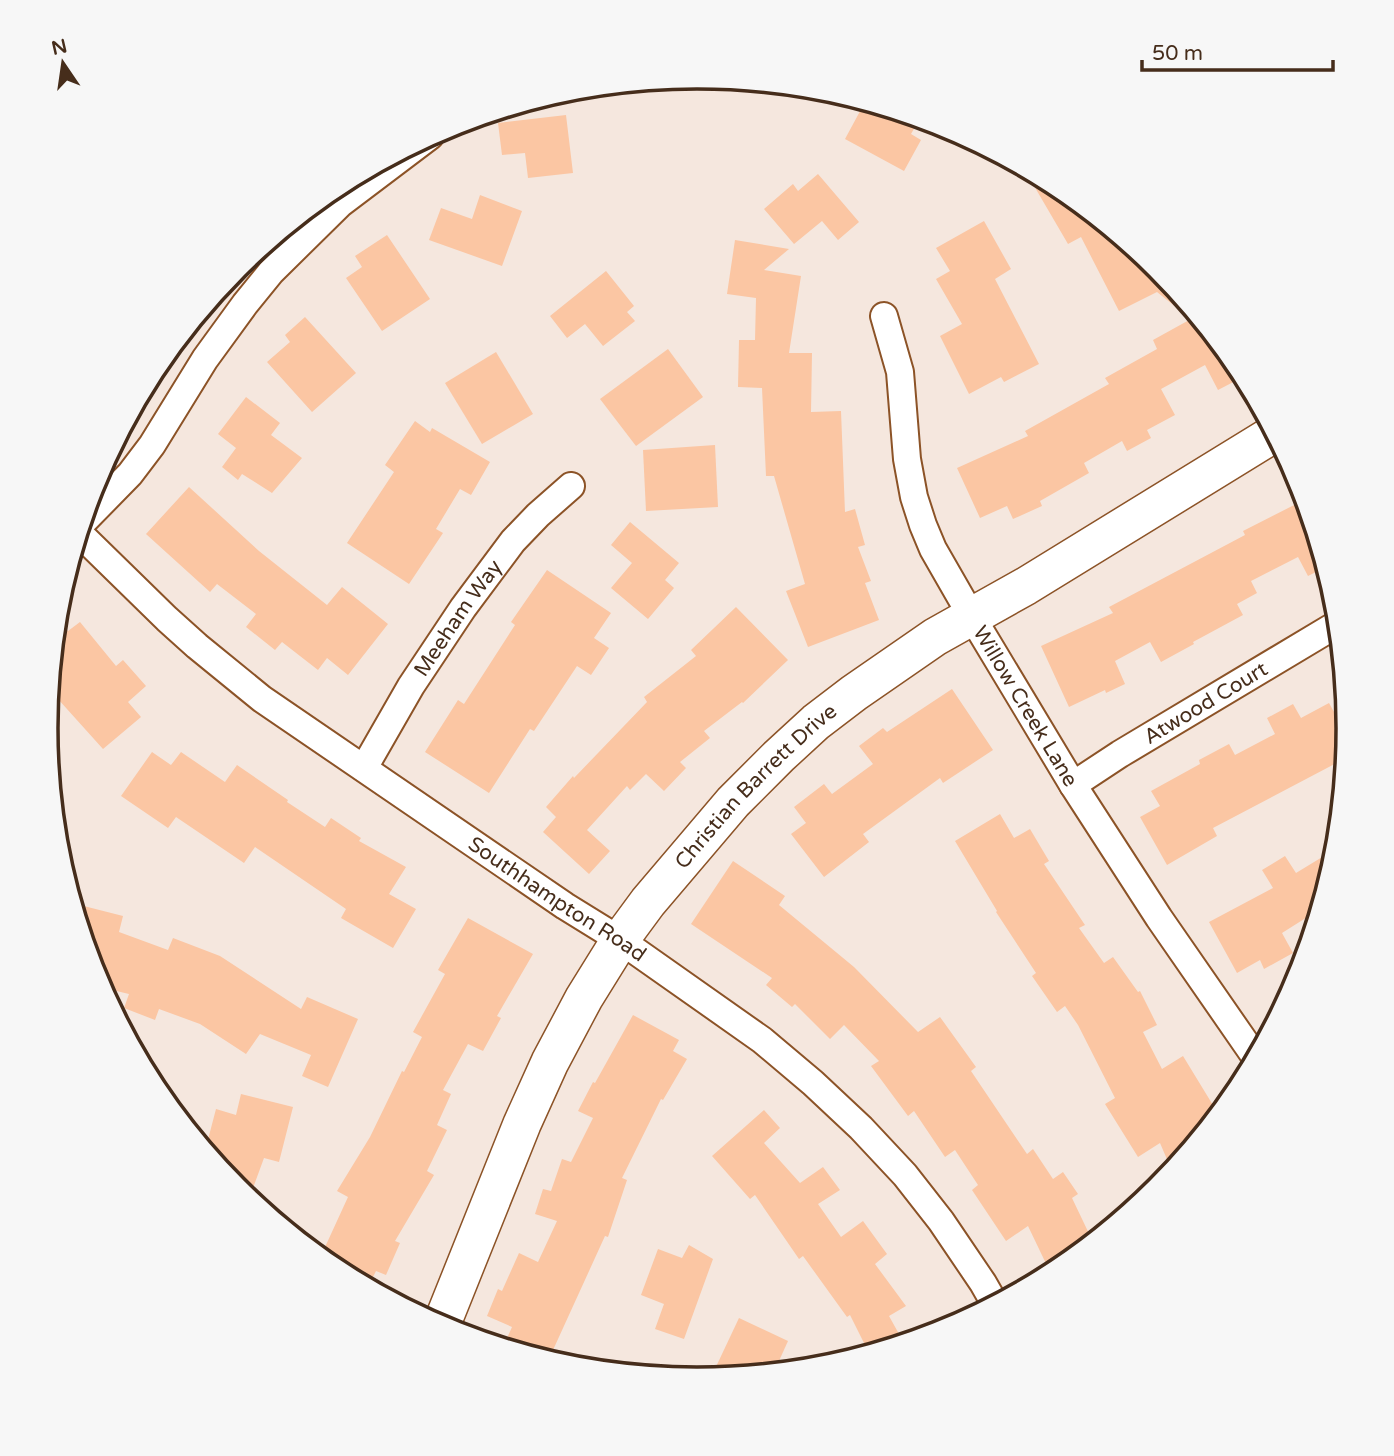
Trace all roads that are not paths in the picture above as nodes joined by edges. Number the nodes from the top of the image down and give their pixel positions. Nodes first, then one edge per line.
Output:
1 (385, 170) edge
2 (884, 316) dead end
3 (1267, 438) edge
4 (571, 486) dead end
5 (98, 507) edge
6 (87, 540) edge
7 (972, 617) junction
8 (1328, 629) edge
9 (364, 768) junction
10 (1073, 785) junction
11 (620, 940) junction
12 (1253, 1044) edge
13 (990, 1296) edge
14 (445, 1316) edge

1 - 5 street
2 - 7 street, Willow Creek Lane
3 - 7 street, Christian Barrett Drive
4 - 9 street, Meeham Way
6 - 9 street, Southhampton Road
7 - 10 street, Willow Creek Lane
7 - 11 street, Christian Barrett Drive
8 - 10 street, Atwood Court
9 - 11 street, Southhampton Road
10 - 12 street, Willow Creek Lane
11 - 13 street, Southhampton Road
11 - 14 street, Christian Barrett Drive

